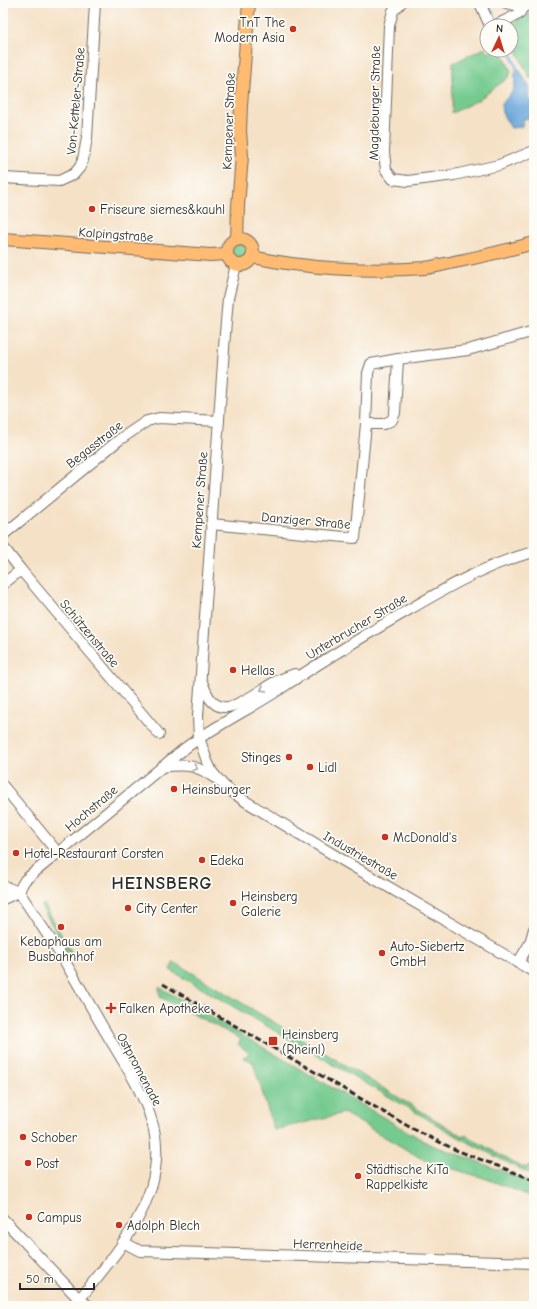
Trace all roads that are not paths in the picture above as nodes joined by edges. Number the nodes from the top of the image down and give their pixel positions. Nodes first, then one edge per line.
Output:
1 (95, 3) edge
2 (249, 3) edge
3 (401, 3) edge
4 (480, 3) edge
5 (506, 3) edge
6 (534, 4) edge
7 (523, 7) junction
8 (487, 18) edge
9 (511, 18) edge
10 (534, 151) edge
11 (3, 178) edge
12 (3, 239) edge
13 (238, 240) junction
14 (534, 243) edge
15 (227, 254) junction
16 (253, 257) junction
17 (236, 265) junction
18 (534, 331) edge
19 (398, 359) junction
20 (219, 421) junction
21 (366, 424) junction
22 (211, 524) junction
23 (3, 535) edge
24 (3, 547) edge
25 (534, 552) edge
26 (21, 570) junction
27 (3, 584) edge
28 (312, 668) junction
29 (201, 678) junction
30 (159, 734) dead end
31 (199, 738) junction
32 (162, 767) junction
33 (3, 786) edge
34 (224, 786) junction
35 (58, 853) junction
36 (3, 886) edge
37 (19, 892) junction
38 (3, 899) edge
39 (534, 929) edge
40 (518, 963) junction
41 (534, 972) edge
42 (3, 1219) edge
43 (123, 1242) junction
44 (534, 1263) edge
45 (77, 1303) edge
46 (88, 1306) edge

1 - 11 street, Von-Ketteler-Straße
2 - 13 main road, Kempener Straße
3 - 10 street, Magdeburger Straße
4 - 8 street
5 - 7 street
6 - 7 street
7 - 9 street
12 - 15 main road, Kolpingstraße
13 - 15 main road
13 - 16 main road
14 - 16 main road
15 - 17 main road
16 - 17 main road
17 - 20 street, Kempener Straße
18 - 19 street, Danziger Straße
19 - 21 street, Danziger Straße
19 - 21 street
20 - 22 street, Kempener Straße
20 - 23 street, Begasstraße
21 - 22 street, Danziger Straße
22 - 29 street, Kempener Straße
24 - 26 street, Schützenstraße
25 - 28 street, Unterbrucher Straße
26 - 27 street
26 - 30 street, Schützenstraße
28 -> 29 street
28 - 31 street, Unterbrucher Straße
29 - 31 street, Kempener Straße
31 - 32 street, Hochstraße
31 - 34 street, Industriestraße
32 -> 34 street
32 - 35 street, Hochstraße
33 - 35 street
34 - 40 street, Industriestraße
35 - 37 street, Hochstraße
36 - 37 street
37 - 38 street
37 - 43 street, Ostpromenade
39 - 40 street
40 - 41 street, Industriestraße
42 - 45 street
43 - 44 street, Herrenheide
43 - 45 street, Ostpromenade
45 - 46 street

